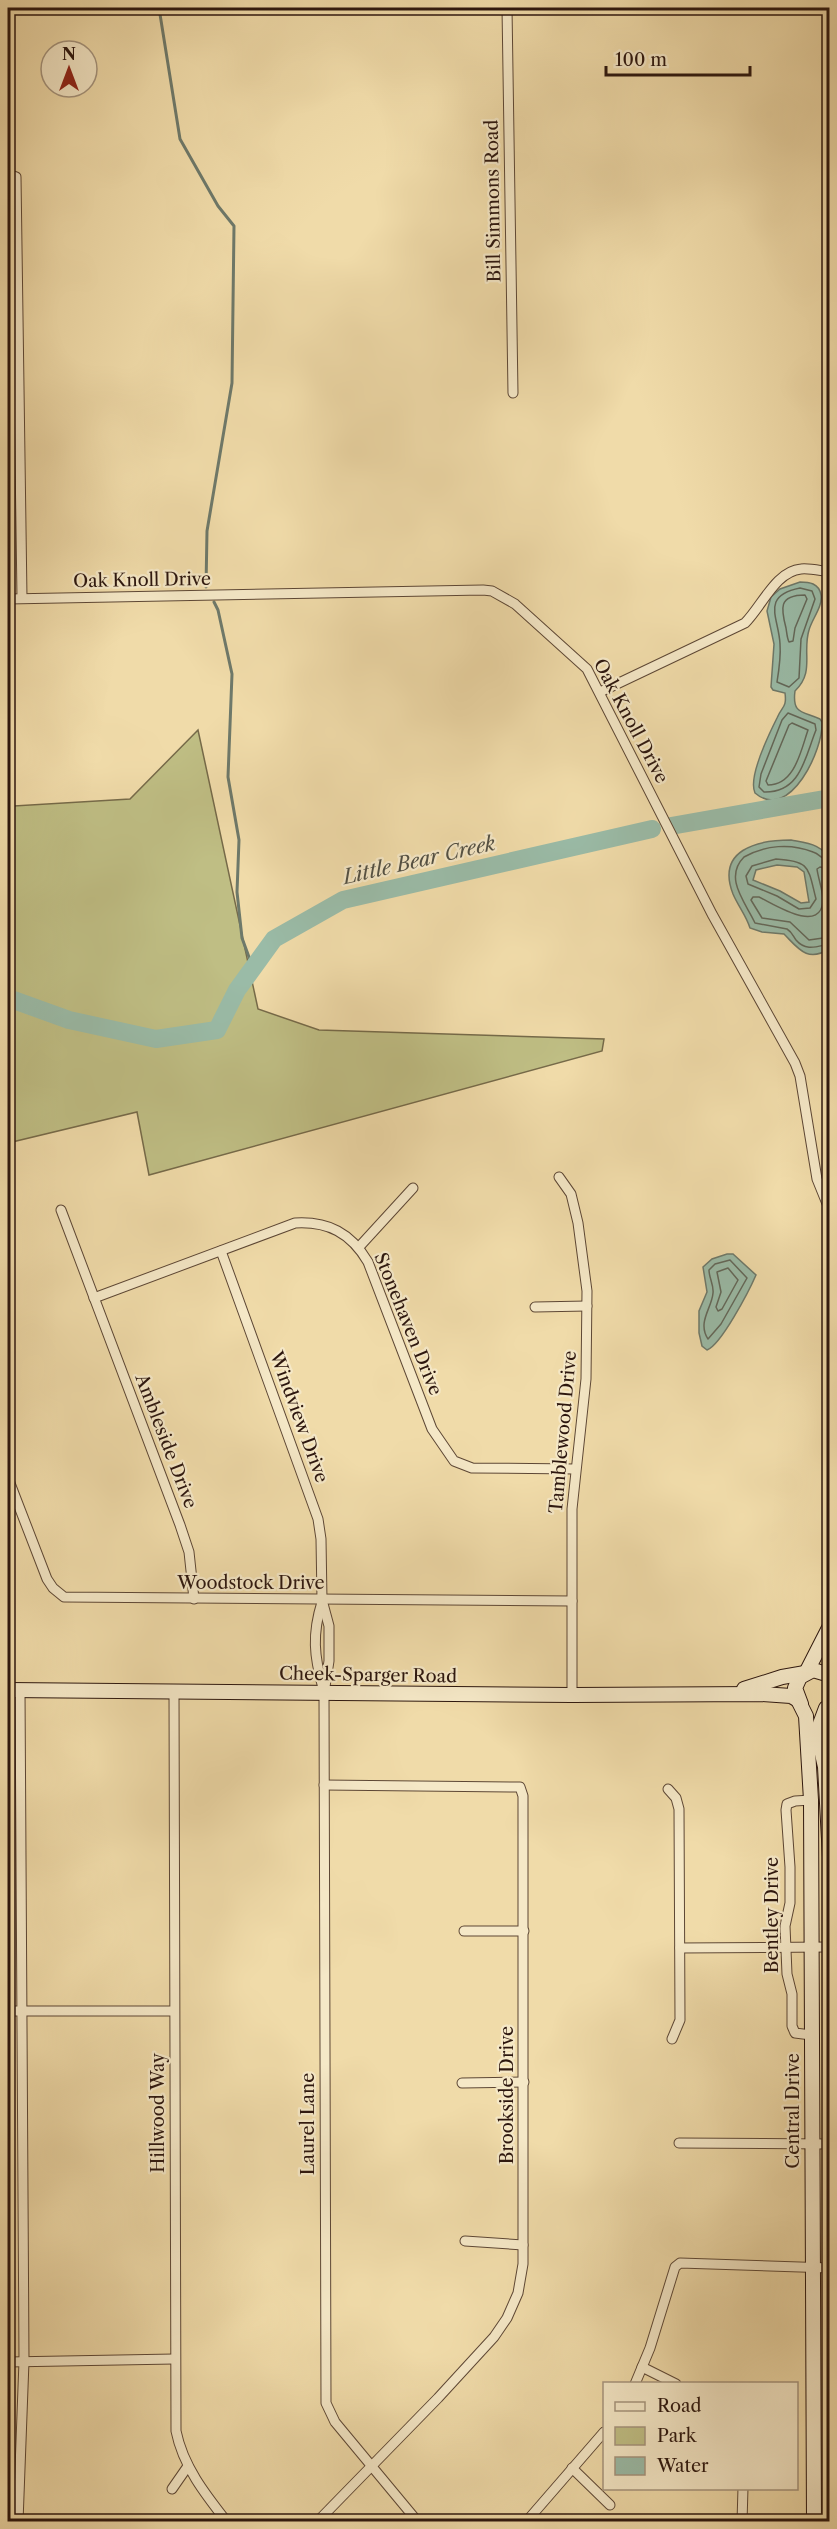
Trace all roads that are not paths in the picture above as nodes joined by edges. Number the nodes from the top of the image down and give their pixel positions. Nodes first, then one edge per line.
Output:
1 (507, 8) edge
2 (12, 176) edge
3 (513, 393) dead end
4 (830, 572) edge
5 (8, 598) edge
6 (22, 598) junction
7 (600, 693) junction
8 (559, 1177) dead end
9 (413, 1188) dead end
10 (61, 1210) dead end
11 (830, 1211) edge
12 (360, 1247) junction
13 (221, 1251) junction
14 (94, 1298) junction
15 (587, 1306) junction
16 (535, 1307) dead end
17 (575, 1469) junction
18 (8, 1478) edge
19 (194, 1599) junction
20 (322, 1600) junction
21 (572, 1600) junction
22 (830, 1626) edge
23 (806, 1672) junction
24 (830, 1675) edge
25 (14, 1690) edge
26 (174, 1690) junction
27 (324, 1693) junction
28 (572, 1695) junction
29 (728, 1695) junction
30 (798, 1701) junction
31 (828, 1707) edge
32 (830, 1724) edge
33 (825, 1767) junction
34 (324, 1785) junction
35 (668, 1789) dead end
36 (811, 1800) junction
37 (830, 1857) edge
38 (464, 1931) dead end
39 (524, 1931) junction
40 (786, 1947) junction
41 (811, 1947) junction
42 (830, 1947) edge
43 (680, 1948) junction
44 (8, 2011) edge
45 (23, 2011) junction
46 (174, 2011) junction
47 (811, 2035) junction
48 (672, 2038) dead end
49 (524, 2082) junction
50 (462, 2083) dead end
51 (680, 2143) dead end
52 (811, 2144) junction
53 (830, 2144) edge
54 (465, 2241) dead end
55 (523, 2245) junction
56 (812, 2267) junction
57 (830, 2268) edge
58 (174, 2359) junction
59 (24, 2361) junction
60 (8, 2362) edge
61 (642, 2367) junction
62 (636, 2382) edge
63 (672, 2382) edge
64 (603, 2433) edge
65 (188, 2466) junction
66 (370, 2467) junction
67 (572, 2468) junction
68 (172, 2489) dead end
69 (743, 2490) edge
70 (610, 2505) dead end
71 (18, 2522) edge
72 (227, 2522) edge
73 (317, 2522) edge
74 (418, 2522) edge
75 (526, 2522) edge
76 (742, 2522) edge
77 (814, 2522) edge

1 - 3 street, Bill Simmons Road
2 - 6 street
4 - 7 street
5 - 6 street, Oak Knoll Drive
6 - 7 street, Oak Knoll Drive
7 - 11 street, Oak Knoll Drive
8 - 15 street, Tamblewood Drive
9 - 12 street
10 - 14 street, Ambleside Drive
12 - 13 street, Stonehaven Drive
12 - 17 street, Stonehaven Drive
13 - 14 street, Stonehaven Drive
13 - 20 street, Windview Drive
14 - 19 street, Ambleside Drive
15 - 16 street
15 - 17 street, Tamblewood Drive
17 - 21 street, Tamblewood Drive
18 - 19 street, Woodstock Drive
19 - 20 street, Woodstock Drive
20 - 21 street, Woodstock Drive
20 - 27 street, Windview Drive
20 - 27 street, Windview Drive
21 - 28 street, Tamblewood Drive
22 - 23 main road
23 - 24 main road
23 - 29 main road, Cheek-Sparger Road
23 - 30 main road
25 - 26 main road, Cheek-Sparger Road
25 - 45 street
26 - 27 main road, Cheek-Sparger Road
26 - 46 street, Hillwood Way
27 - 28 main road, Cheek-Sparger Road
27 - 34 street, Laurel Lane
28 - 29 main road, Cheek-Sparger Road
29 - 30 main road, Cheek-Sparger Road
30 - 31 main road, Cheek-Sparger Road
30 - 36 main road, Central Drive
31 - 33 main road
32 - 33 main road
33 - 37 main road
34 - 39 street, Brookside Drive
34 - 66 street, Laurel Lane
35 - 43 street
36 - 40 street, Bentley Drive
36 - 41 main road, Central Drive
38 - 39 street
39 - 49 street, Brookside Drive
40 - 41 street
40 - 43 street
40 - 47 street, Bentley Drive
41 - 42 street
41 - 47 main road, Central Drive
43 - 48 street
44 - 45 street
45 - 46 street
45 - 59 street
46 - 58 street, Hillwood Way
47 - 52 main road, Central Drive
49 - 50 street
49 - 55 street, Brookside Drive
51 - 52 street
52 - 53 street
52 - 56 main road, Central Drive
54 - 55 street
55 - 66 street, Brookside Drive
56 - 57 street
56 - 61 street
56 - 77 main road, Central Drive
58 - 59 street
58 - 65 street, Hillwood Way
59 - 60 street
59 - 71 street
61 - 62 street
61 - 63 street
64 - 67 street
65 - 68 street
65 - 72 street, Hillwood Way
66 - 73 street, Brookside Drive
66 - 74 street, Laurel Lane
67 - 70 street
67 - 75 street
69 - 76 street

